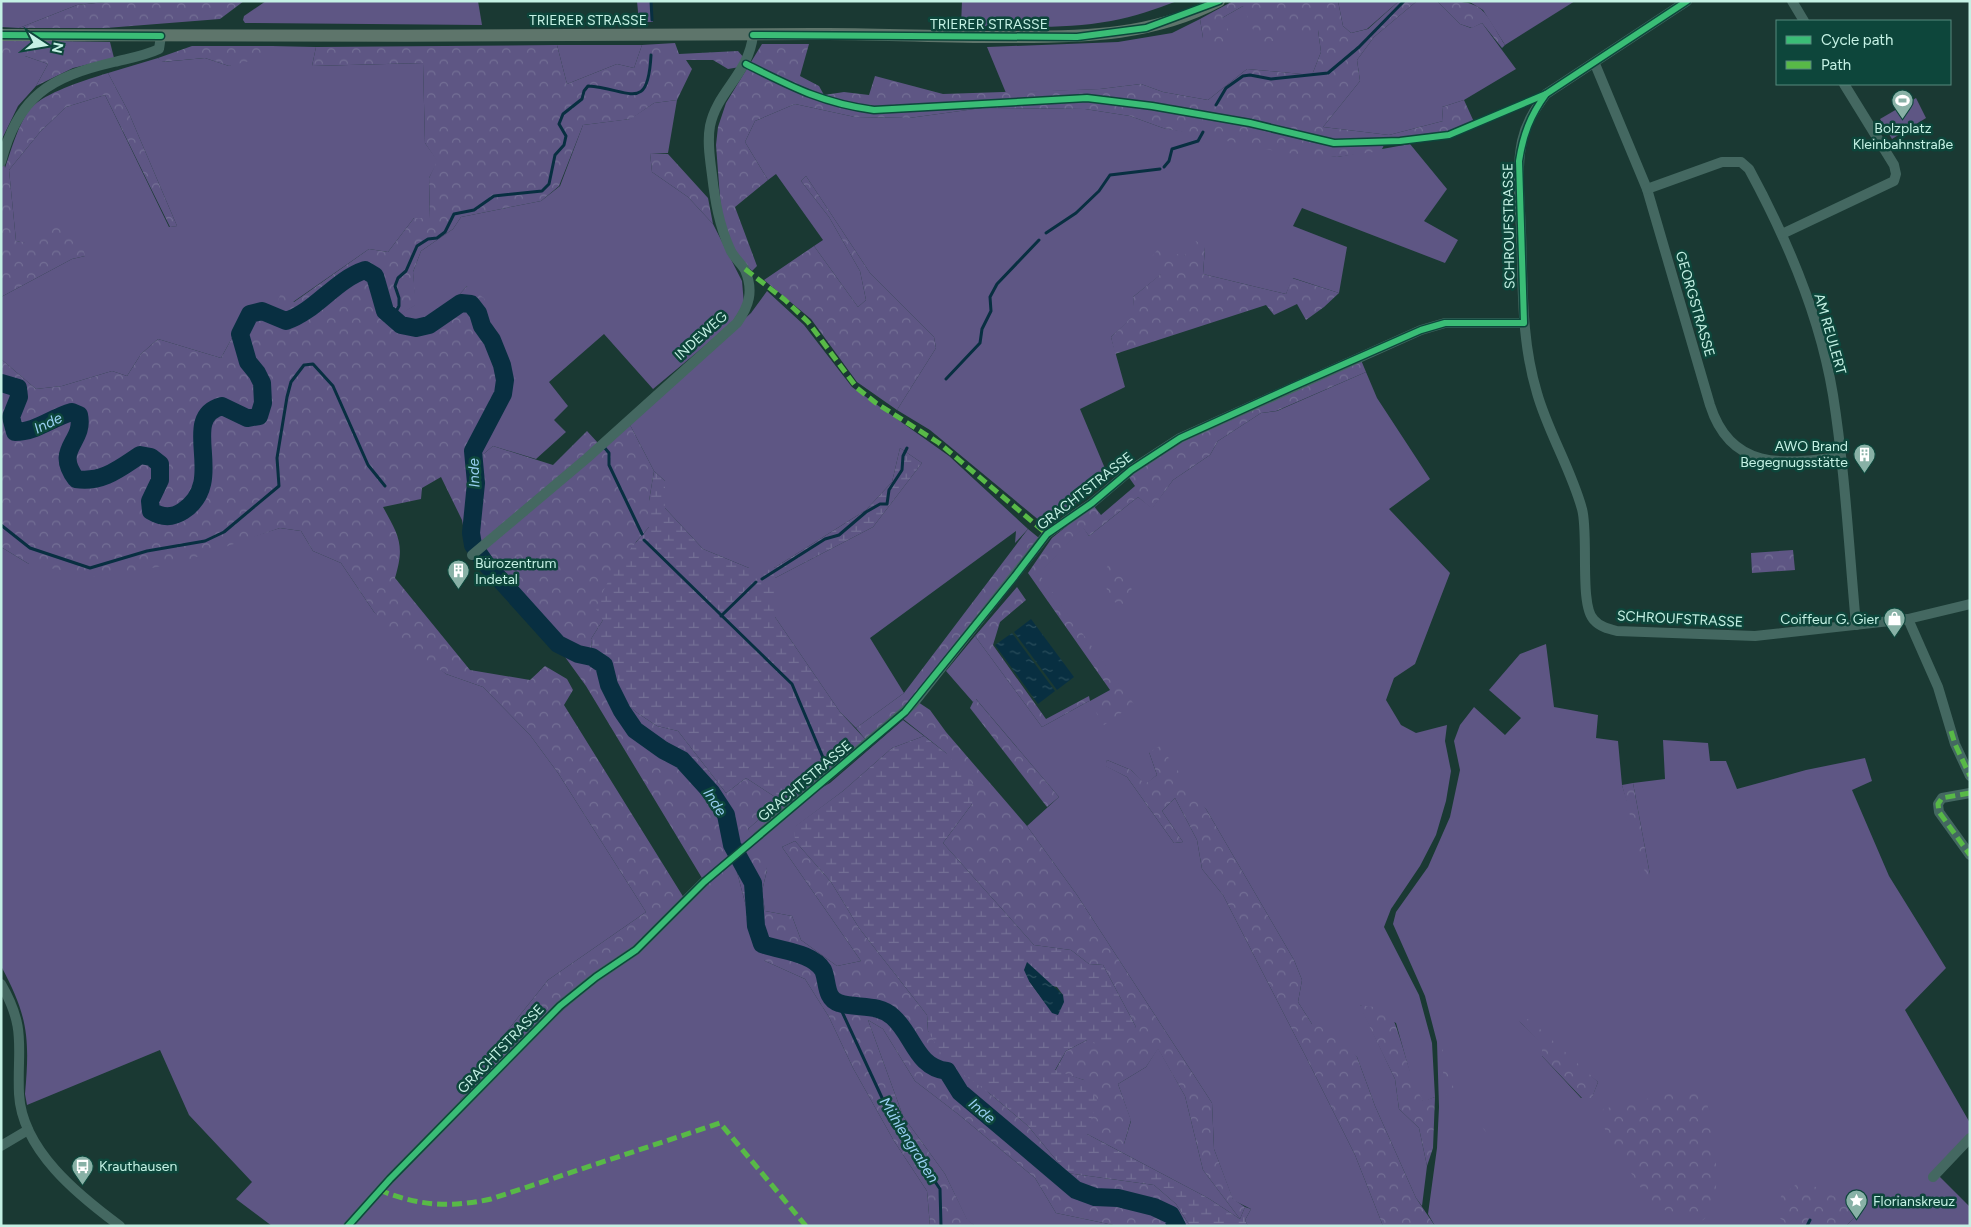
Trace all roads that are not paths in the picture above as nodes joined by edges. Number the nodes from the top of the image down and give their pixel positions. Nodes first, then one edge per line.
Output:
1 (1220, 1) edge
2 (1687, 1) edge
3 (1792, 1) edge
4 (1803, 20) edge
5 (1, 35) edge
6 (753, 35) junction
7 (161, 36) junction
8 (1595, 64) junction
9 (1845, 85) edge
10 (1, 162) edge
11 (1647, 189) junction
12 (1782, 234) junction
13 (1524, 323) junction
14 (1839, 457) junction
15 (472, 555) dead end
16 (1970, 604) edge
17 (1908, 619) junction
18 (1856, 625) junction
19 (1970, 776) edge
20 (1970, 794) edge
21 (758, 836) dead end
22 (1970, 855) edge
23 (704, 882) dead end
24 (1, 984) edge
25 (28, 1130) junction
26 (1970, 1138) edge
27 (1, 1146) edge
28 (1933, 1177) dead end
29 (120, 1226) edge
30 (348, 1226) edge

1 - 6 main road, TRIERER STRASSE
2 - 8 street, SCHROUFSTRASSE
3 - 4 street
5 - 7 main road, TRIERER STRASSE
6 - 7 main road, TRIERER STRASSE
6 - 15 street, INDEWEG
7 - 10 street
8 - 11 street, GEORGSTRASSE
8 - 13 street, SCHROUFSTRASSE
9 - 12 street
11 - 12 street, AM REULERT
11 - 14 street, GEORGSTRASSE
12 - 14 street, AM REULERT
13 - 18 street, SCHROUFSTRASSE
13 - 21 street, GRACHTSTRASSE
14 - 18 street, AM REULERT
16 - 17 street, SCHROUFSTRASSE
17 - 18 street, SCHROUFSTRASSE
17 - 19 street
20 - 22 street
23 - 30 street, GRACHTSTRASSE
24 - 25 street
25 - 27 street
25 - 29 street
26 - 28 street

